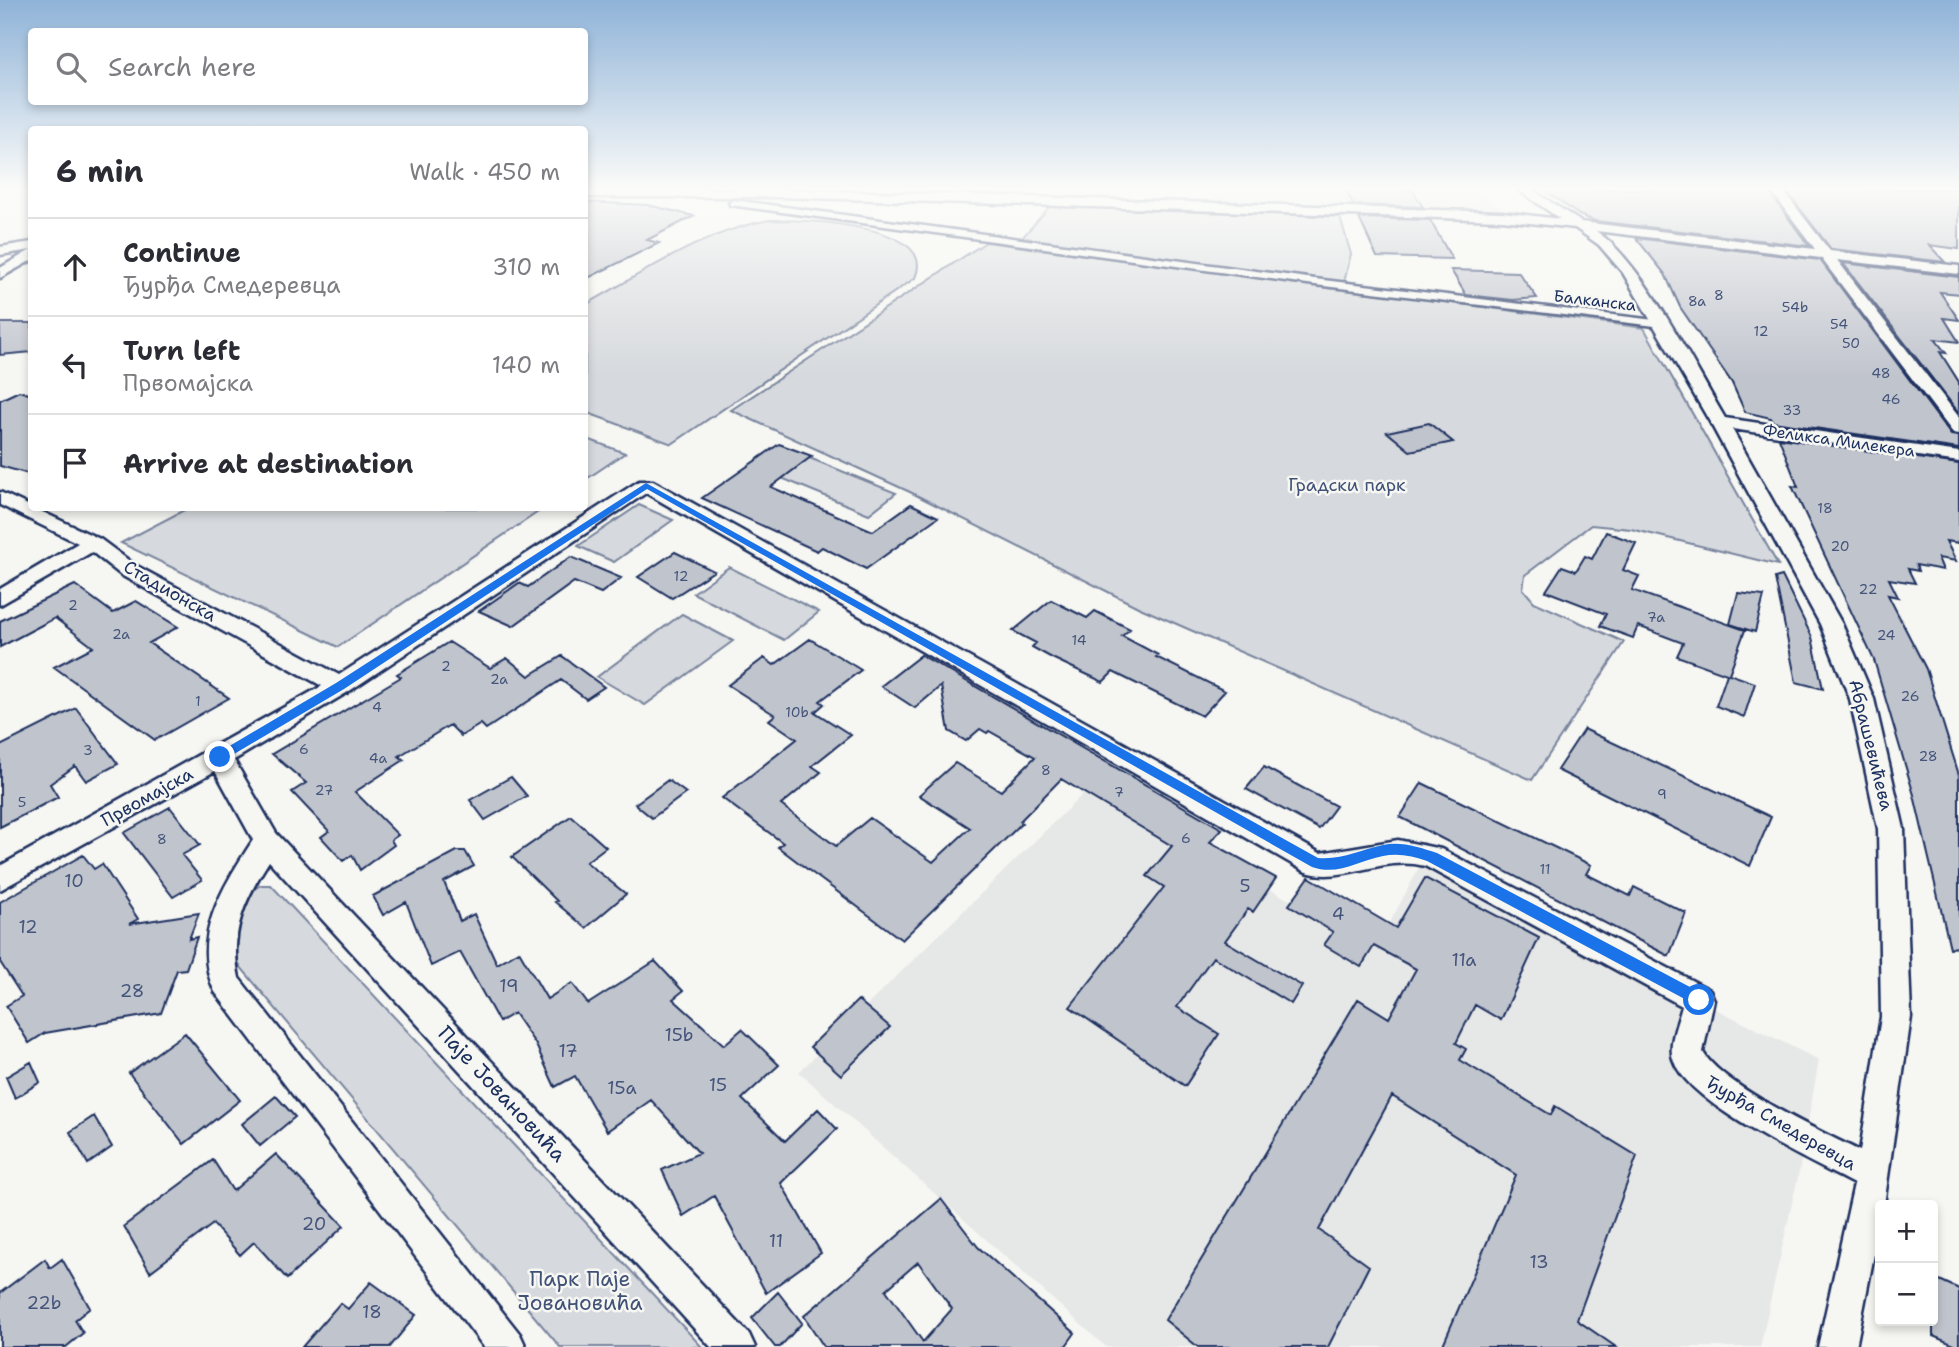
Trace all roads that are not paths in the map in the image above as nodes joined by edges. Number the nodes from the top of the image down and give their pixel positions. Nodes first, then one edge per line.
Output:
1 (1095, 252) edge
2 (1612, 252) edge
3 (1810, 252) edge
4 (1828, 254) junction
5 (28, 256) edge
6 (1959, 270) edge
7 (0, 274) edge
8 (1663, 324) junction
9 (1719, 422) junction
10 (1959, 429) edge
11 (1959, 457) edge
12 (646, 485) joint
13 (0, 498) edge
14 (93, 543) junction
15 (0, 598) edge
16 (340, 686) junction
17 (220, 757) junction
18 (267, 841) junction
19 (0, 879) edge
20 (1873, 1176) junction
21 (507, 1347) edge
22 (736, 1347) edge
23 (1837, 1347) edge

1 - 8 street, Балканска
2 - 8 street, Абрашевићева
3 - 4 street
4 - 6 street
4 - 10 street
5 - 7 street
8 - 9 street, Абрашевићева
9 - 11 street, Феликса Милекера
9 - 20 street, Абрашевићева
12 - 16 street, Првомајска
12 - 20 street, Ђурђа Смедеревца
13 - 14 street, Стадионска
14 - 15 street
14 - 16 street, Стадионска
16 - 17 street, Првомајска
17 - 18 street, Паје Јовановића
17 - 19 street, Првомајска
18 - 21 street
18 - 22 street, Паје Јовановића
20 - 23 street, Абрашевићева

